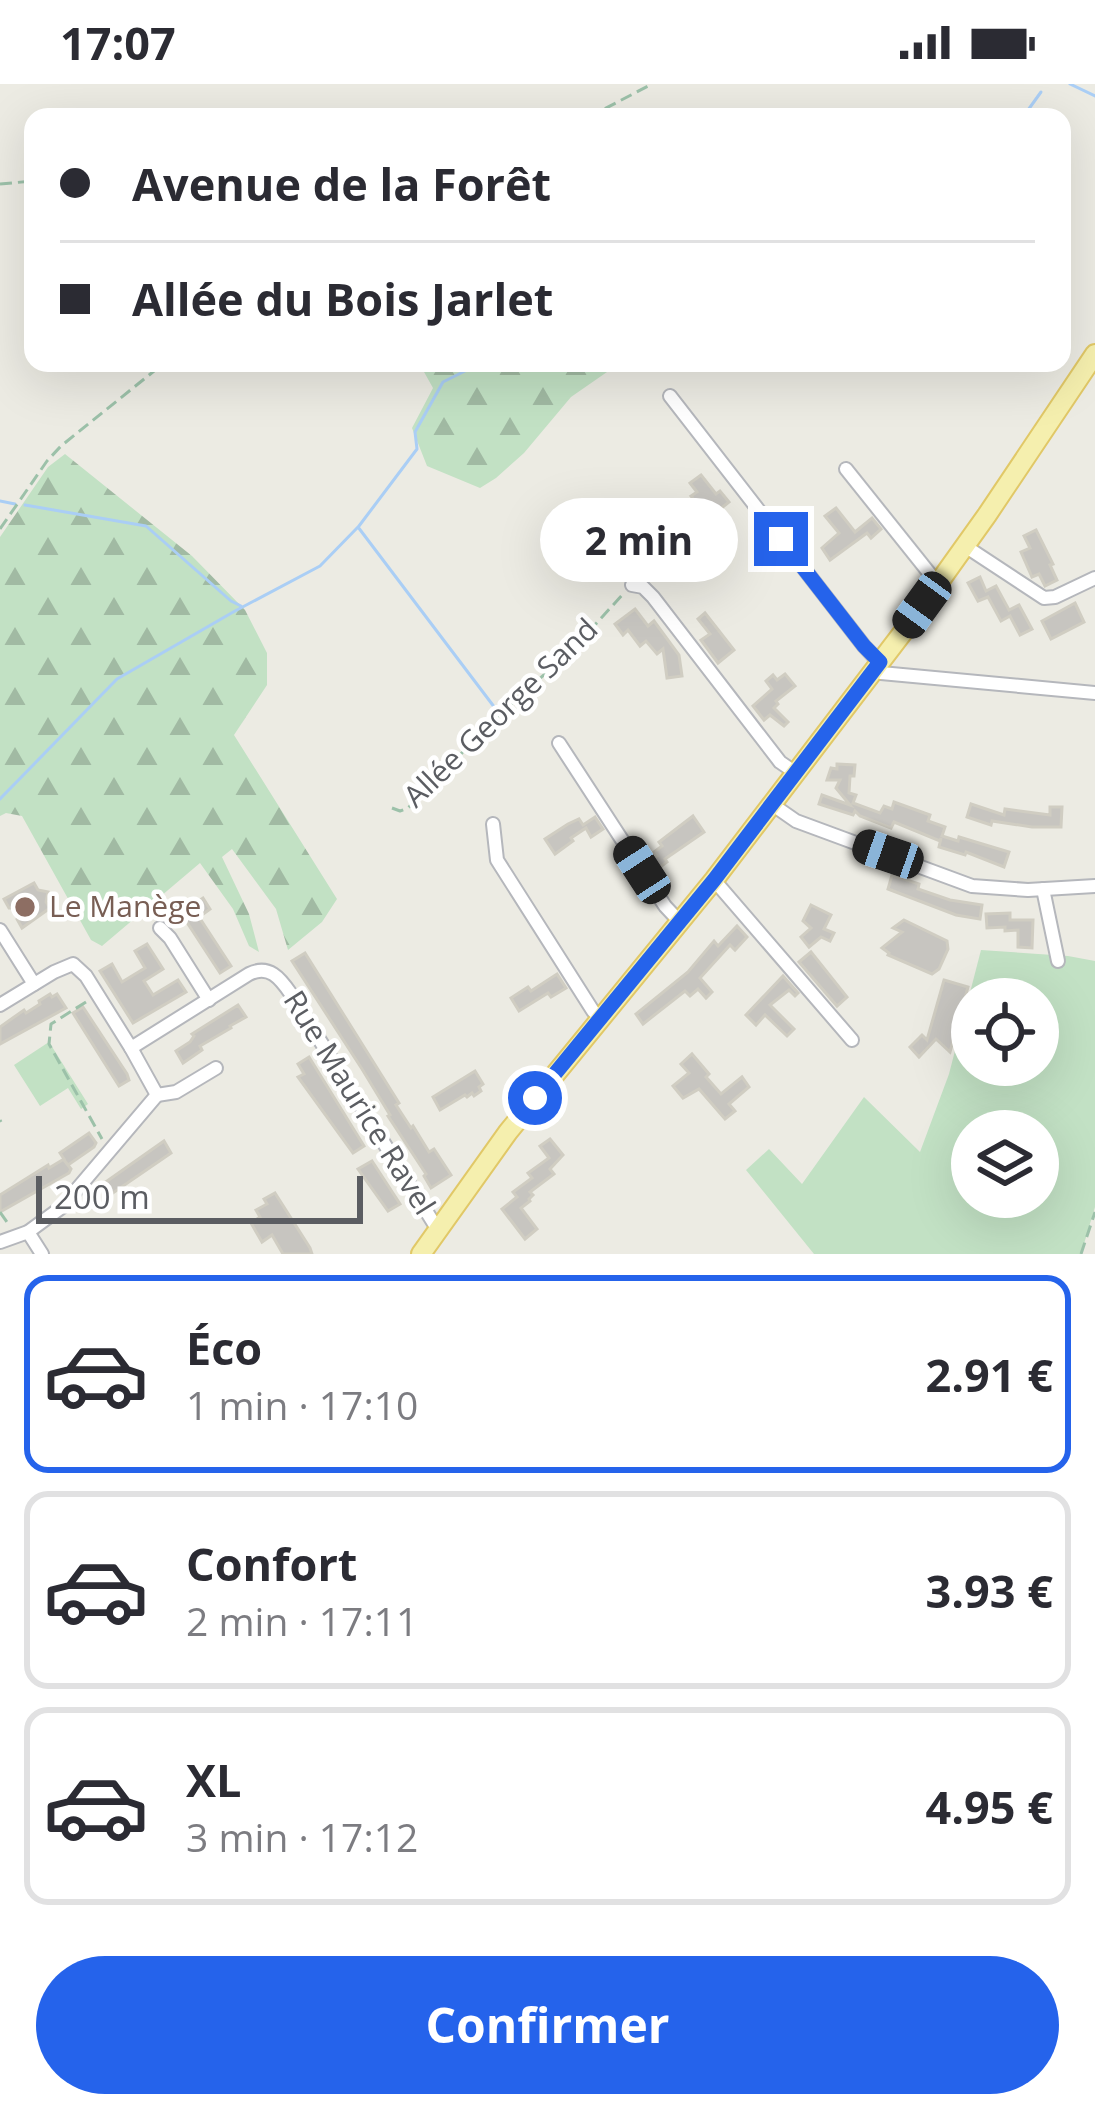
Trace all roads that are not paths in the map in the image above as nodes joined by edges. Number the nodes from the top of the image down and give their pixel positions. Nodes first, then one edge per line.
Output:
1 (1095, 354) edge
2 (670, 396) dead end
3 (846, 469) dead end
4 (965, 546) junction
5 (1094, 577) edge
6 (938, 584) junction
7 (632, 585) road end
8 (877, 665) junction
9 (1095, 693) edge
10 (559, 743) dead end
11 (796, 773) junction
12 (773, 805) junction
13 (493, 824) dead end
14 (714, 880) junction
15 (1095, 886) edge
16 (1043, 889) junction
17 (679, 922) junction
18 (160, 928) dead end
19 (0, 930) edge
20 (1058, 961) dead end
21 (34, 984) junction
22 (209, 1000) junction
23 (0, 1005) edge
24 (600, 1018) junction
25 (852, 1040) dead end
26 (131, 1048) junction
27 (216, 1067) dead end
28 (157, 1095) junction
29 (438, 1230) junction
30 (22, 1234) junction
31 (0, 1242) edge
32 (42, 1254) edge
33 (422, 1254) edge

1 - 4 main road
2 - 8 street
3 - 6 street
4 - 5 street
4 - 6 main road
6 - 8 main road
7 - 11 street
8 - 9 street
8 - 11 main road
10 - 17 street
11 - 12 main road
12 - 14 main road
12 - 16 street
13 - 24 street
14 - 17 main road
14 - 25 street
15 - 16 street
16 - 20 street
17 - 24 main road
18 - 22 street
19 - 21 street
21 - 23 street
21 - 26 street
22 - 26 street, Rue Maurice Ravel
22 - 29 street, Rue Maurice Ravel
24 - 29 main road
26 - 28 street
27 - 28 street
28 - 30 street
29 - 33 main road
30 - 31 street
30 - 32 street

